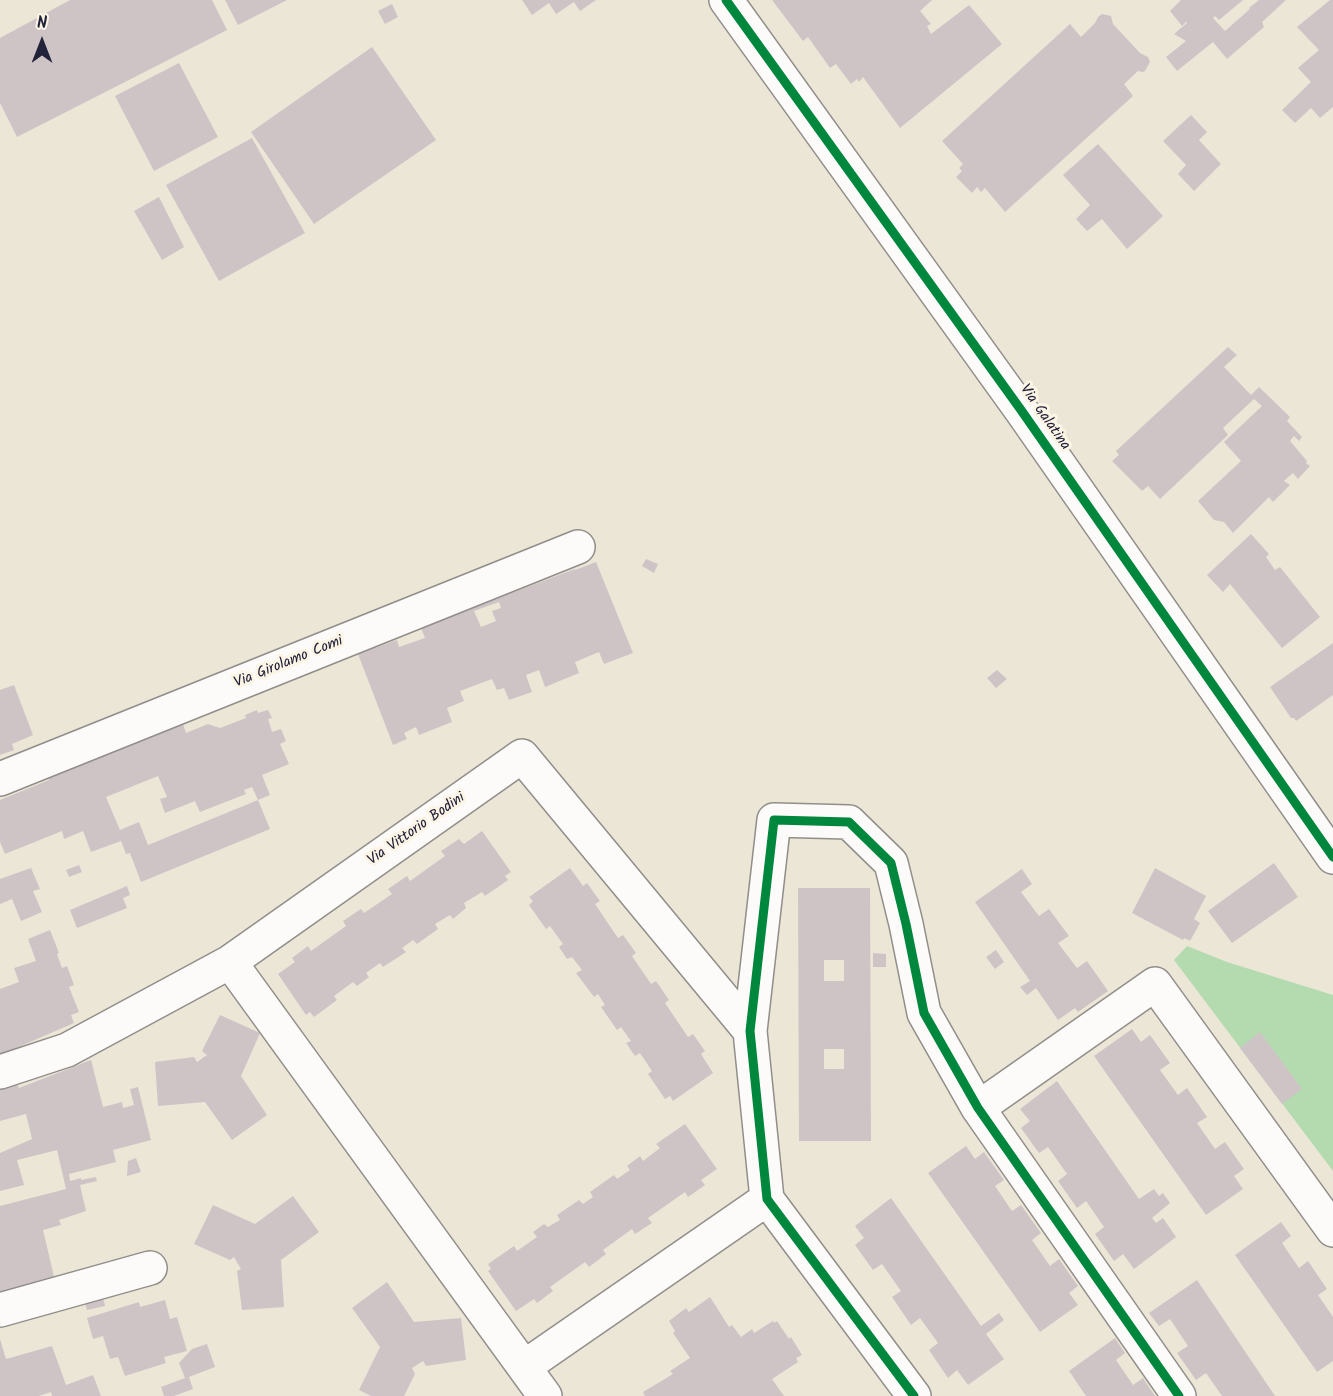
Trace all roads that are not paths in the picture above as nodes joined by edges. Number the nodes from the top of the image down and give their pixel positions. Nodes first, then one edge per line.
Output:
1 (726, 0) edge
2 (578, 546) dead end
3 (0, 779) edge
4 (1333, 857) edge
5 (230, 962) junction
6 (750, 1031) junction
7 (0, 1072) edge
8 (978, 1108) junction
9 (767, 1199) junction
10 (1333, 1230) edge
11 (150, 1268) dead end
12 (0, 1310) edge
13 (524, 1367) junction
14 (545, 1396) edge
15 (914, 1396) edge
16 (1179, 1396) edge

1 - 4 street, Via Galatina
2 - 3 street, Via Girolamo Comi
5 - 6 street, Via Vittorio Bodini
5 - 7 street, Via Vittorio Bodini
5 - 13 street
6 - 8 street
6 - 9 street
8 - 10 street
8 - 16 street
9 - 13 street
9 - 15 street
11 - 12 street
13 - 14 street

